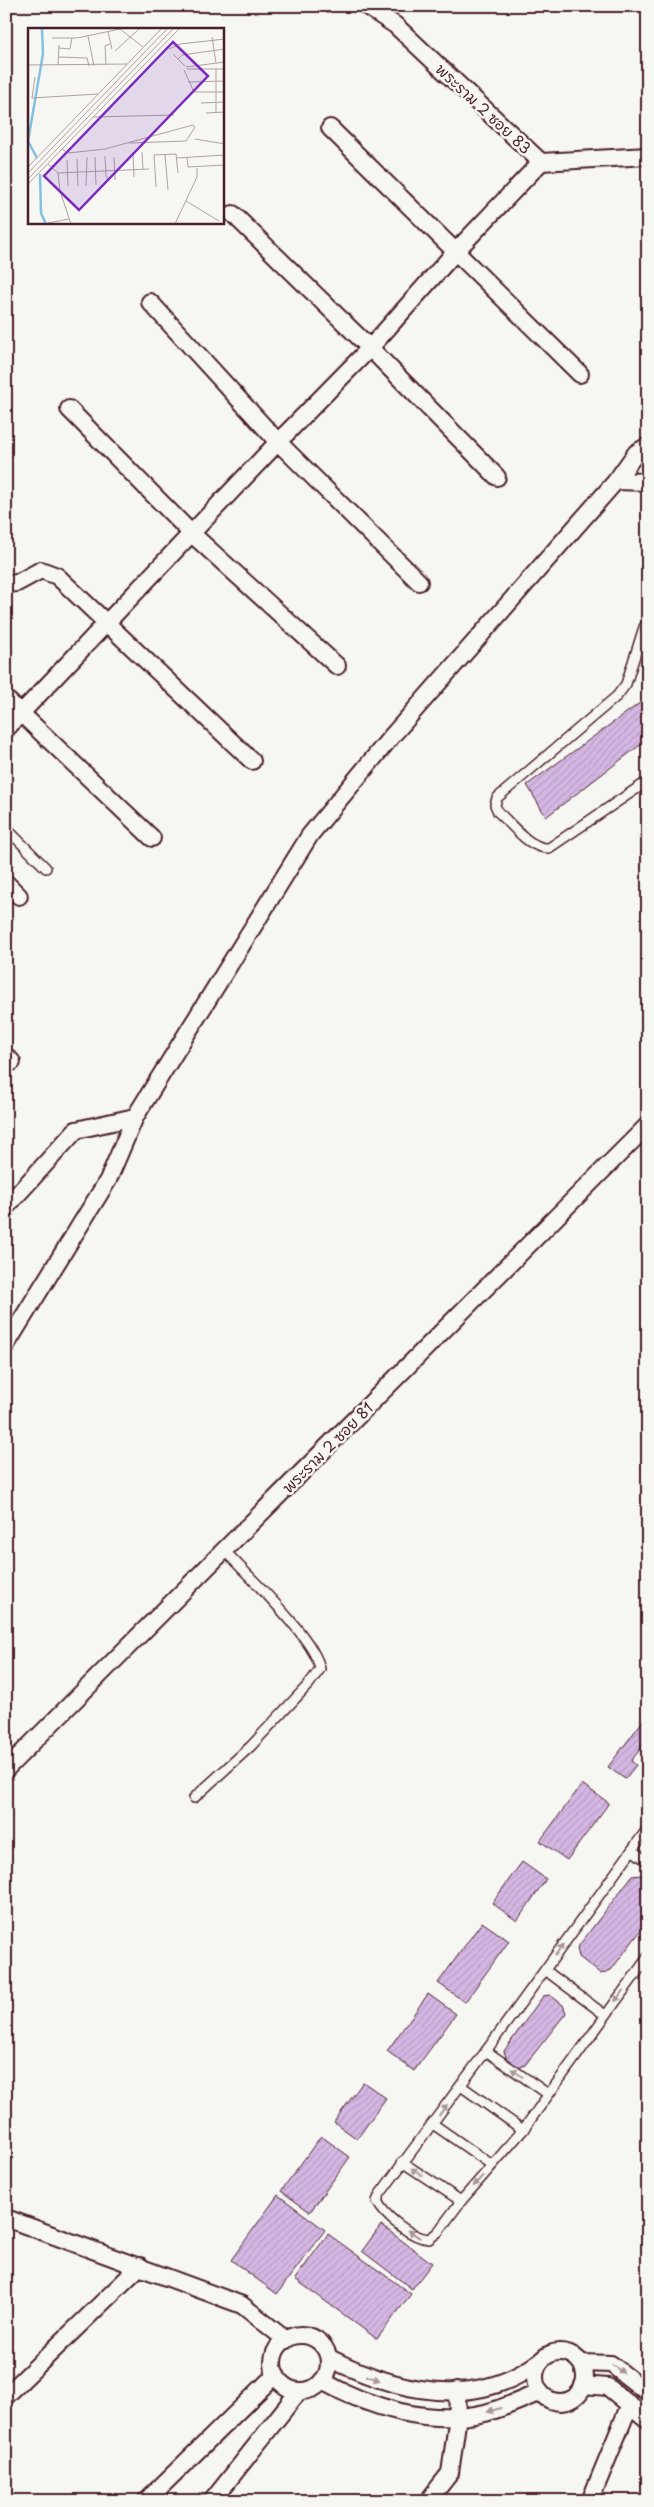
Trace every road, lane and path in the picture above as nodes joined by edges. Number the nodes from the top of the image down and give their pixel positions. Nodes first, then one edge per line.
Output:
1 (366, 6) edge
2 (330, 128) dead end
3 (648, 156) edge
4 (541, 162) junction
5 (233, 214) dead end
6 (456, 251) junction
7 (150, 302) dead end
8 (370, 348) junction
9 (580, 374) dead end
10 (69, 409) dead end
11 (278, 442) junction
12 (648, 446) edge
13 (498, 476) dead end
14 (616, 481) junction
15 (648, 482) edge
16 (191, 533) junction
17 (419, 582) dead end
18 (6, 584) edge
19 (108, 623) junction
20 (648, 623) edge
21 (337, 666) dead end
22 (6, 699) edge
23 (21, 713) junction
24 (6, 729) edge
25 (252, 761) dead end
26 (648, 781) edge
27 (6, 828) edge
28 (152, 838) dead end
29 (46, 868) dead end
30 (6, 883) edge
31 (19, 896) dead end
32 (135, 1117) junction
33 (648, 1125) edge
34 (6, 1207) edge
35 (6, 1345) edge
36 (224, 1550) junction
37 (6, 1769) edge
38 (194, 1798) dead end
39 (648, 1828) edge
40 (632, 1850) junction
41 (648, 1862) edge
42 (648, 1957) edge
43 (545, 1970) junction
44 (606, 2015) junction
45 (486, 2051) junction
46 (461, 2086) junction
47 (548, 2094) junction
48 (433, 2124) junction
49 (522, 2130) junction
50 (402, 2162) junction
51 (492, 2165) junction
52 (460, 2201) junction
53 (6, 2218) edge
54 (140, 2266) junction
55 (286, 2340) junction
56 (329, 2358) junction
57 (540, 2362) junction
58 (581, 2363) junction
59 (276, 2374) junction
60 (322, 2381) junction
61 (584, 2385) junction
62 (458, 2390) junction
63 (299, 2391) junction
64 (540, 2392) junction
65 (648, 2393) edge
66 (6, 2396) edge
67 (630, 2404) junction
68 (458, 2416) junction
69 (648, 2420) edge
70 (146, 2501) edge
71 (212, 2501) edge
72 (428, 2501) edge
73 (590, 2501) edge

1 - 4 street, พระราม 2 ซอย 83
2 - 6 street
3 - 4 street, พระราม 2 ซอย 83
4 - 6 street
5 - 8 street
6 - 8 street
6 - 9 street
7 - 11 street
8 - 11 street
8 - 13 street
10 - 16 street
11 - 16 street
11 - 17 street
12 - 14 street
14 - 15 street
14 - 32 street
16 - 19 street
16 - 21 street
18 - 19 street
19 - 23 street
19 - 25 street
20 - 26 lane
22 - 23 street
23 - 24 street
23 - 28 street
27 - 29 lane
30 - 31 street
32 - 34 street
32 - 35 street
33 - 36 street, พระราม 2 ซอย 81
36 - 37 street, พระราม 2 ซอย 81
36 - 38 lane
39 - 40 lane
40 - 41 lane
43 -> 40 lane
42 -> 44 lane
43 - 44 lane
43 - 45 lane
44 - 47 lane
45 - 46 lane
47 -> 45 lane
48 -> 46 lane
46 - 49 lane
47 - 49 lane
48 - 50 lane
48 - 51 lane
49 - 51 lane
52 -> 50 lane
52 -> 50 lane
51 -> 52 lane
53 - 54 street
54 - 55 street
54 - 66 street
55 - 56 street
55 - 59 street
56 - 60 street
56 -> 62 street
57 - 58 street
57 - 62 street
57 - 64 street
58 - 61 street
58 -> 65 street
59 - 63 street
59 - 70 street
60 - 63 street
60 - 68 street
61 - 64 street
61 - 67 street
62 - 68 street
63 - 71 street
64 -> 68 street
67 - 69 street
67 - 73 street
68 - 72 street

